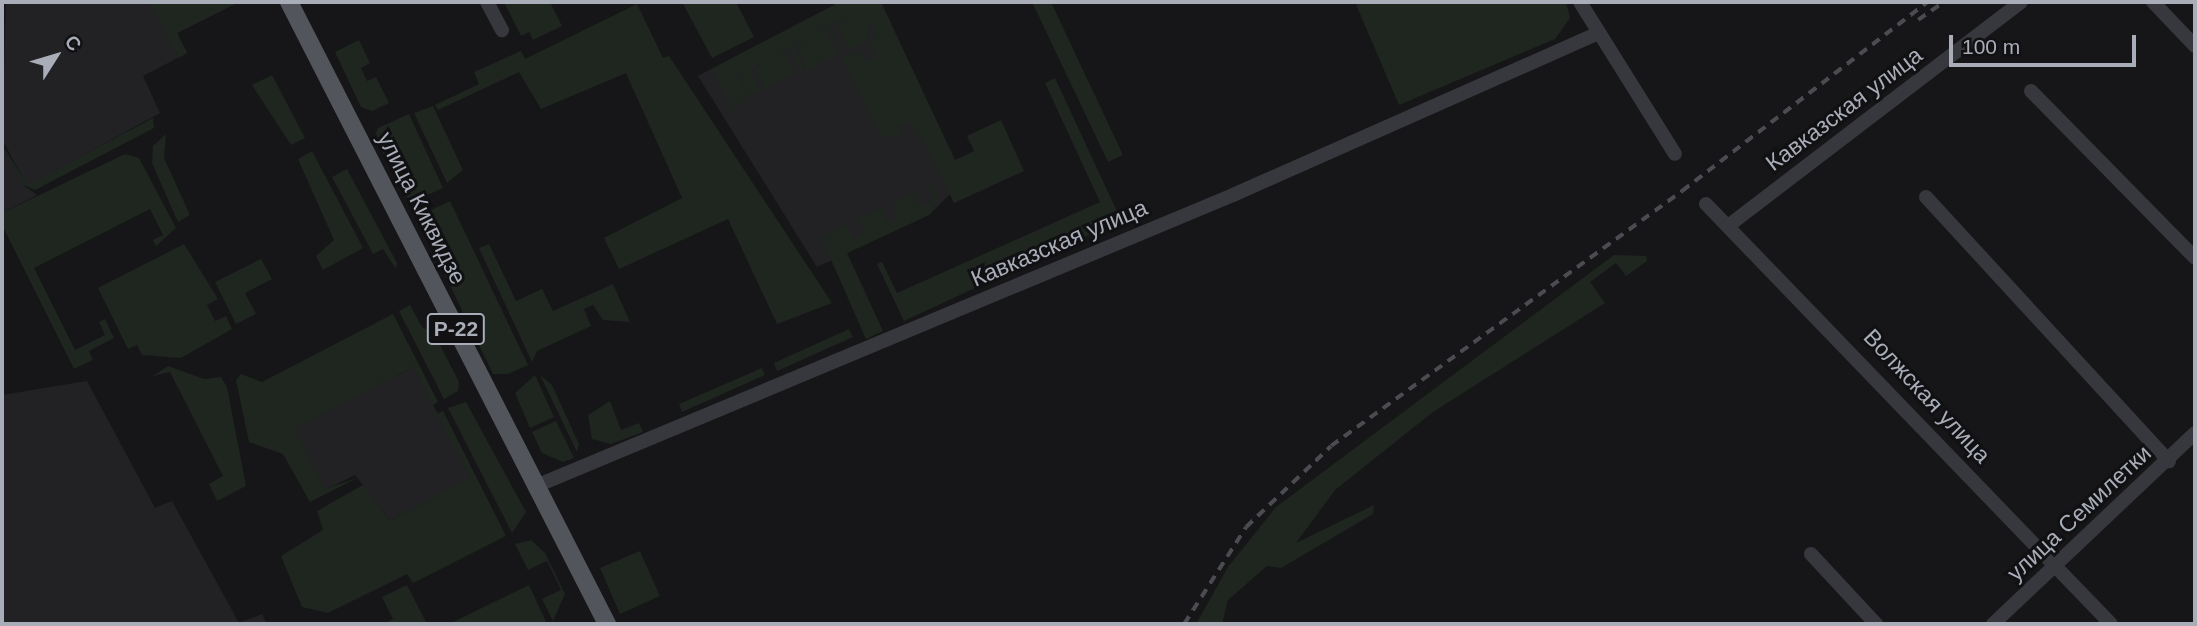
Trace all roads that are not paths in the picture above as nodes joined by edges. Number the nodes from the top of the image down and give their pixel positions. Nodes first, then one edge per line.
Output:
1 (289, 2) edge
2 (487, 2) edge
3 (1580, 2) edge
4 (2021, 2) edge
5 (2153, 2) edge
6 (502, 30) dead end
7 (1596, 34) junction
8 (2195, 46) edge
9 (2031, 90) dead end
10 (1675, 153) dead end
11 (1926, 197) dead end
12 (1706, 204) dead end
13 (1728, 226) junction
14 (2195, 258) edge
15 (2195, 433) edge
16 (2169, 461) junction
17 (536, 486) junction
18 (1811, 554) dead end
19 (2055, 566) junction
20 (607, 624) edge
21 (1876, 624) edge
22 (1993, 624) edge
23 (2110, 624) edge

1 - 17 main road, улица Киквидзе / Р-22
2 - 6 street
3 - 7 street
4 - 13 street, Кавказская улица
5 - 8 street
7 - 10 street
7 - 17 street, Кавказская улица
9 - 14 street
11 - 16 street
12 - 13 street, Волжская улица
13 - 19 street, Волжская улица
15 - 16 street, улица Семилетки
16 - 19 street, улица Семилетки
17 - 20 main road, улица Киквидзе / Р-22
18 - 21 street
19 - 22 street, улица Семилетки
19 - 23 street, Волжская улица

